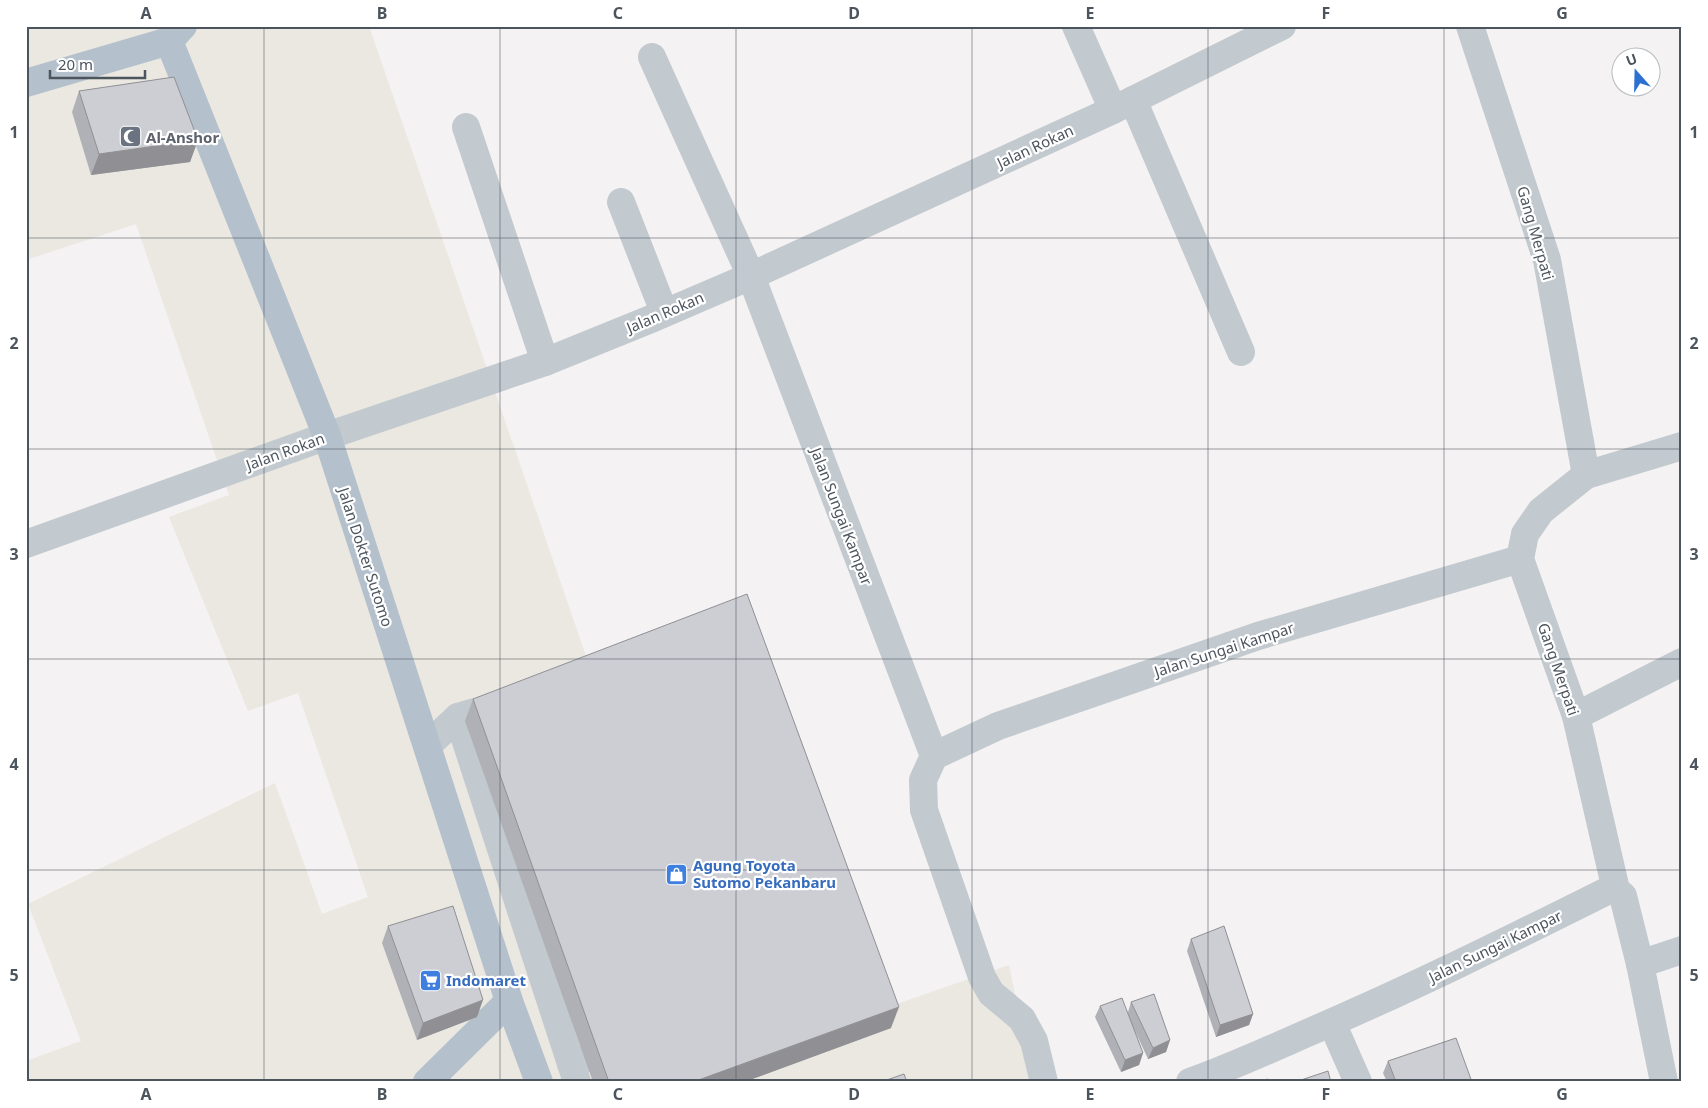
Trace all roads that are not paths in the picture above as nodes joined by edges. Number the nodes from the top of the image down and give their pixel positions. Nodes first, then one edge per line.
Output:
1 (1076, 26) edge
2 (1282, 26) edge
3 (1470, 26) edge
4 (176, 34) edge
5 (652, 56) dead end
6 (26, 83) edge
7 (1123, 105) junction
8 (466, 127) dead end
9 (621, 202) dead end
10 (751, 276) junction
11 (664, 312) junction
12 (1241, 352) dead end
13 (545, 362) junction
14 (326, 436) junction
15 (1682, 446) edge
16 (1586, 475) junction
17 (26, 544) edge
18 (1520, 559) junction
19 (1682, 662) edge
20 (495, 706) edge
21 (1576, 716) junction
22 (458, 717) junction
23 (428, 745) junction
24 (934, 756) junction
25 (1616, 890) junction
26 (1682, 950) edge
27 (1640, 964) junction
28 (509, 1001) junction
29 (1332, 1023) junction
30 (643, 1036) edge
31 (574, 1073) edge
32 (427, 1082) edge
33 (540, 1082) edge
34 (1044, 1082) edge
35 (1190, 1082) edge
36 (1358, 1082) edge
37 (1664, 1082) edge

1 - 7 street
2 - 7 street, Jalan Rokan
3 - 16 street, Gang Merpati
4 - 6 main road
4 - 14 main road, Jalan Dokter Sutomo
5 - 10 street, Jalan Sungai Kampar
7 - 10 street, Jalan Rokan
7 - 12 street
8 - 13 street
9 - 11 street
10 - 11 street, Jalan Rokan
10 - 24 street, Jalan Sungai Kampar
11 - 13 street, Jalan Rokan
13 - 14 street, Jalan Rokan
14 - 17 street, Jalan Rokan
14 - 23 main road, Jalan Dokter Sutomo
15 - 16 street
16 - 18 street
18 - 21 street, Gang Merpati
18 - 24 street, Jalan Sungai Kampar
19 - 21 street
20 - 22 street
21 - 25 street, Gang Merpati
22 - 23 street
22 - 31 street
23 - 28 main road, Jalan Dokter Sutomo
24 - 34 street
25 - 27 street
25 - 29 street, Jalan Sungai Kampar
26 - 27 street
27 - 37 street
28 - 32 main road
28 - 33 main road, Jalan Dokter Sutomo
29 - 35 street, Jalan Sungai Kampar
29 - 36 street
30 - 31 street

